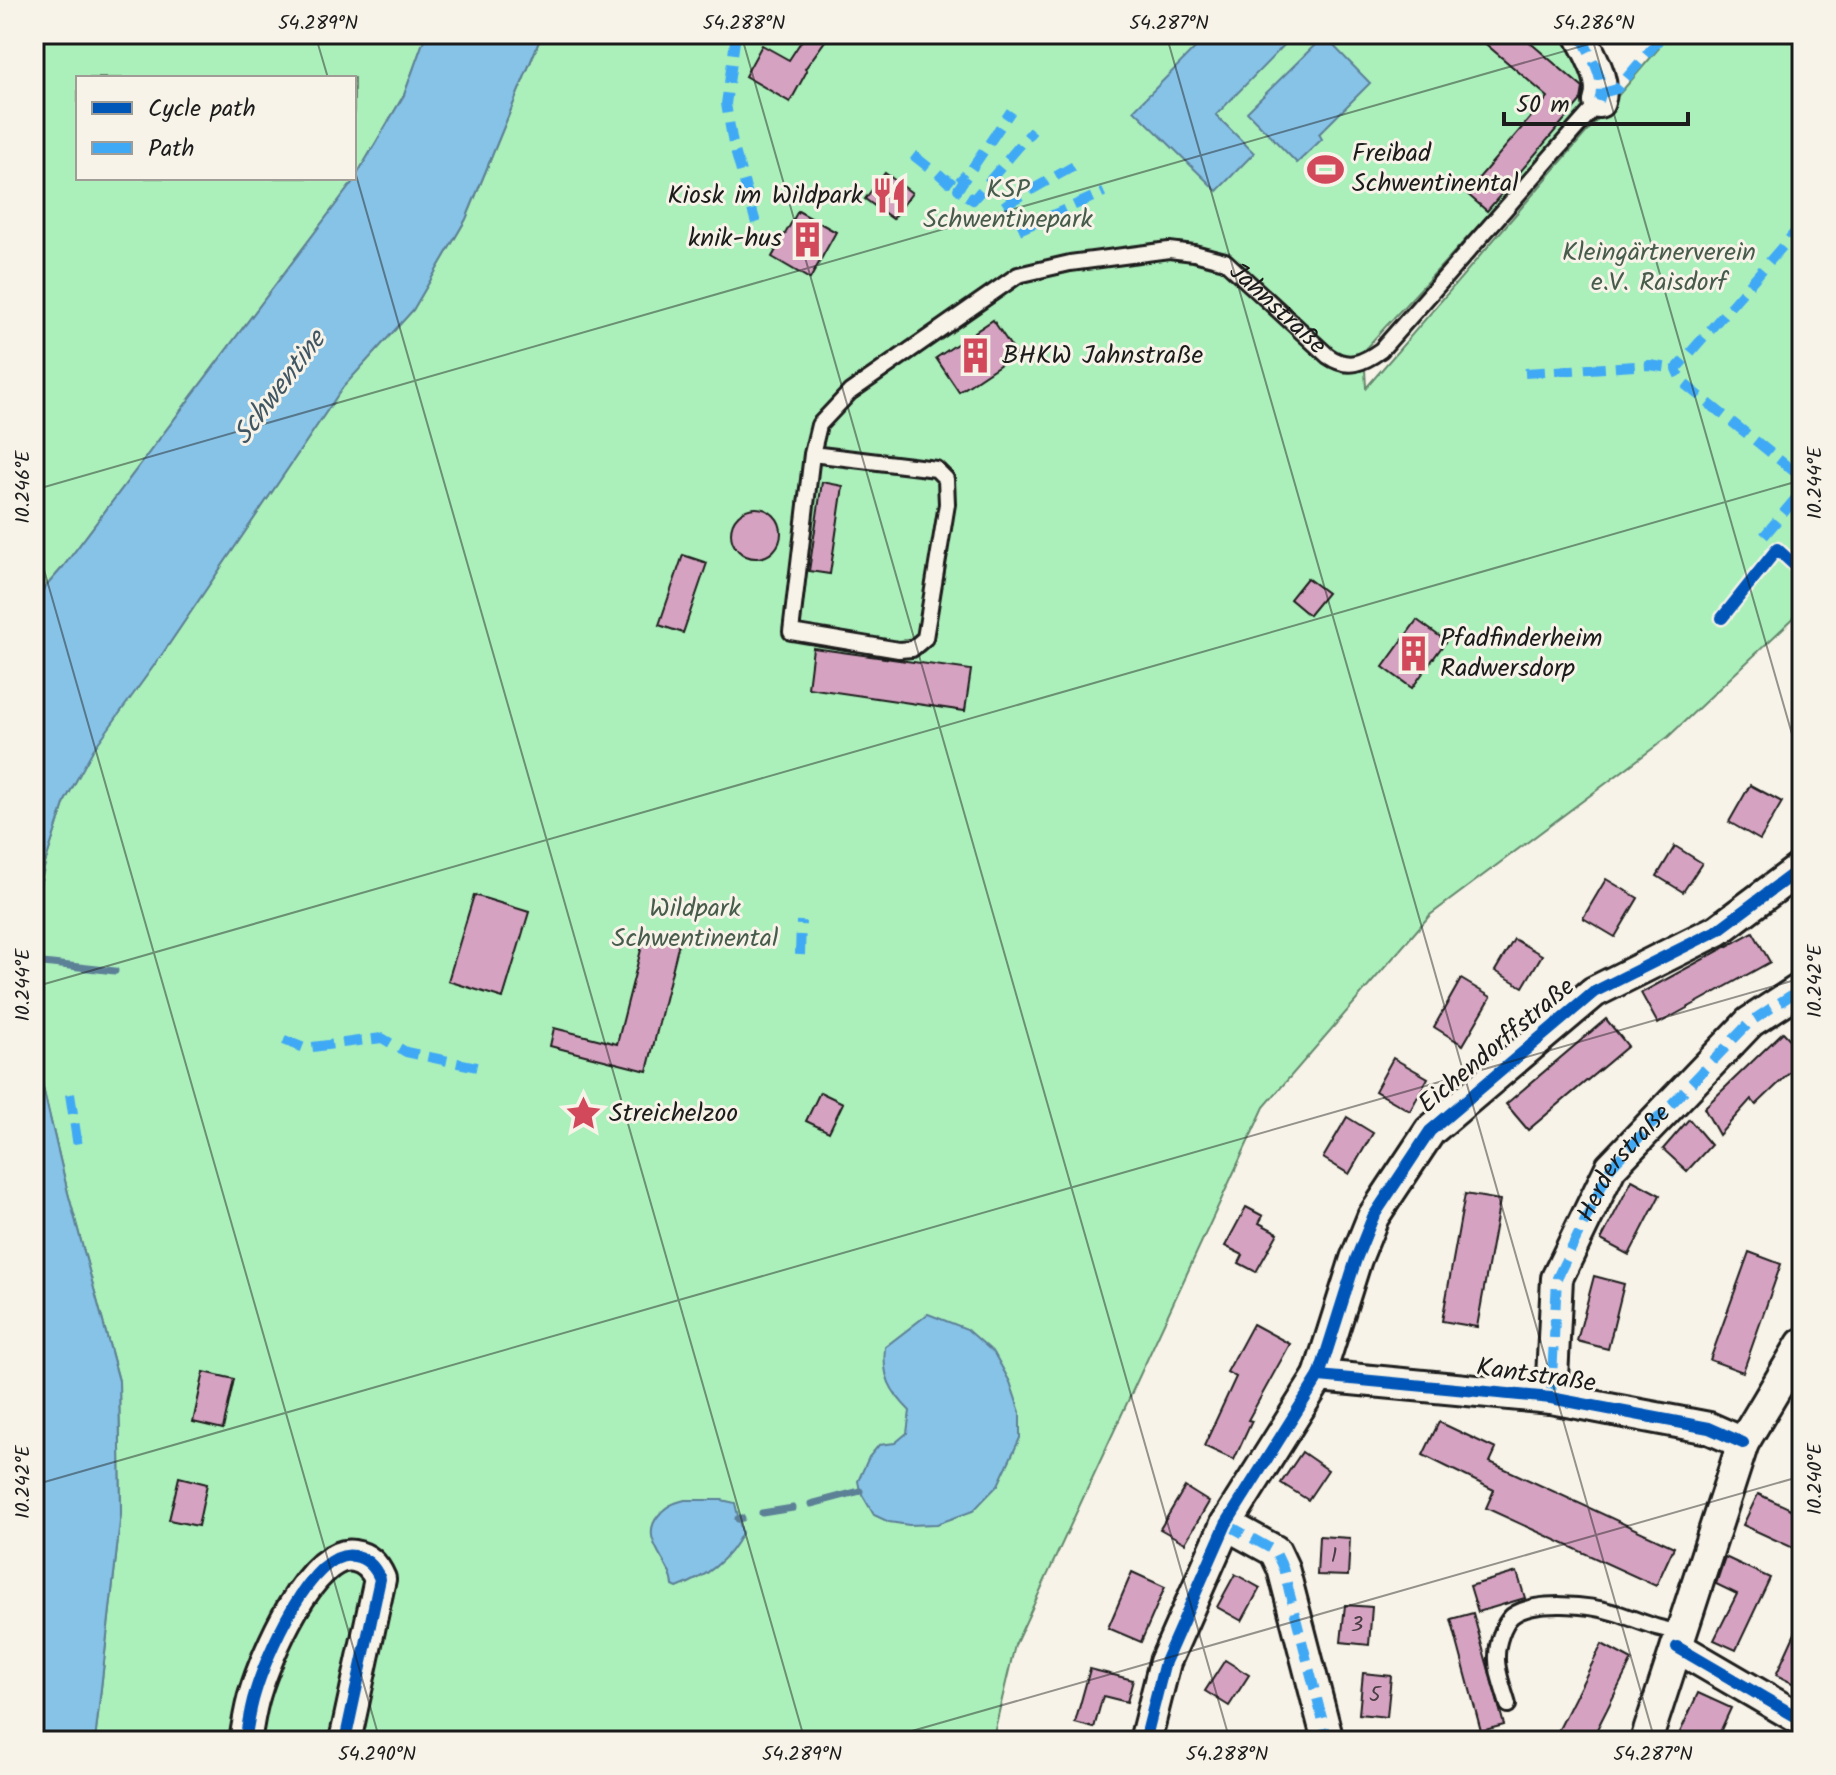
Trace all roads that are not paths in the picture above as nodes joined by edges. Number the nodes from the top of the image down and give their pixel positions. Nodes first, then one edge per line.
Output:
1 (1580, 34) edge
2 (1599, 102) joint
3 (812, 454) junction
4 (1802, 867) edge
5 (1802, 988) edge
6 (1802, 1344) edge
7 (1319, 1376) junction
8 (1551, 1398) junction
9 (1743, 1443) junction
10 (1226, 1524) junction
11 (1679, 1640) junction
12 (1508, 1705) dead end
13 (1802, 1720) edge
14 (245, 1741) edge
15 (345, 1741) edge
16 (1145, 1741) edge
17 (1328, 1741) edge
18 (1646, 1741) edge

1 - 2 street, Jahnstraße
2 - 3 lane, Jahnstraße
3 - 3 lane
4 - 7 street, Eichendorffstraße
5 - 8 street, Herderstraße
6 - 9 street
7 - 8 street, Kantstraße
7 - 10 street, Eichendorffstraße
8 - 9 street, Kantstraße
9 - 11 street
10 - 16 street, Eichendorffstraße
10 - 17 street
11 - 12 lane
11 - 13 street
11 - 18 street
14 - 15 street

